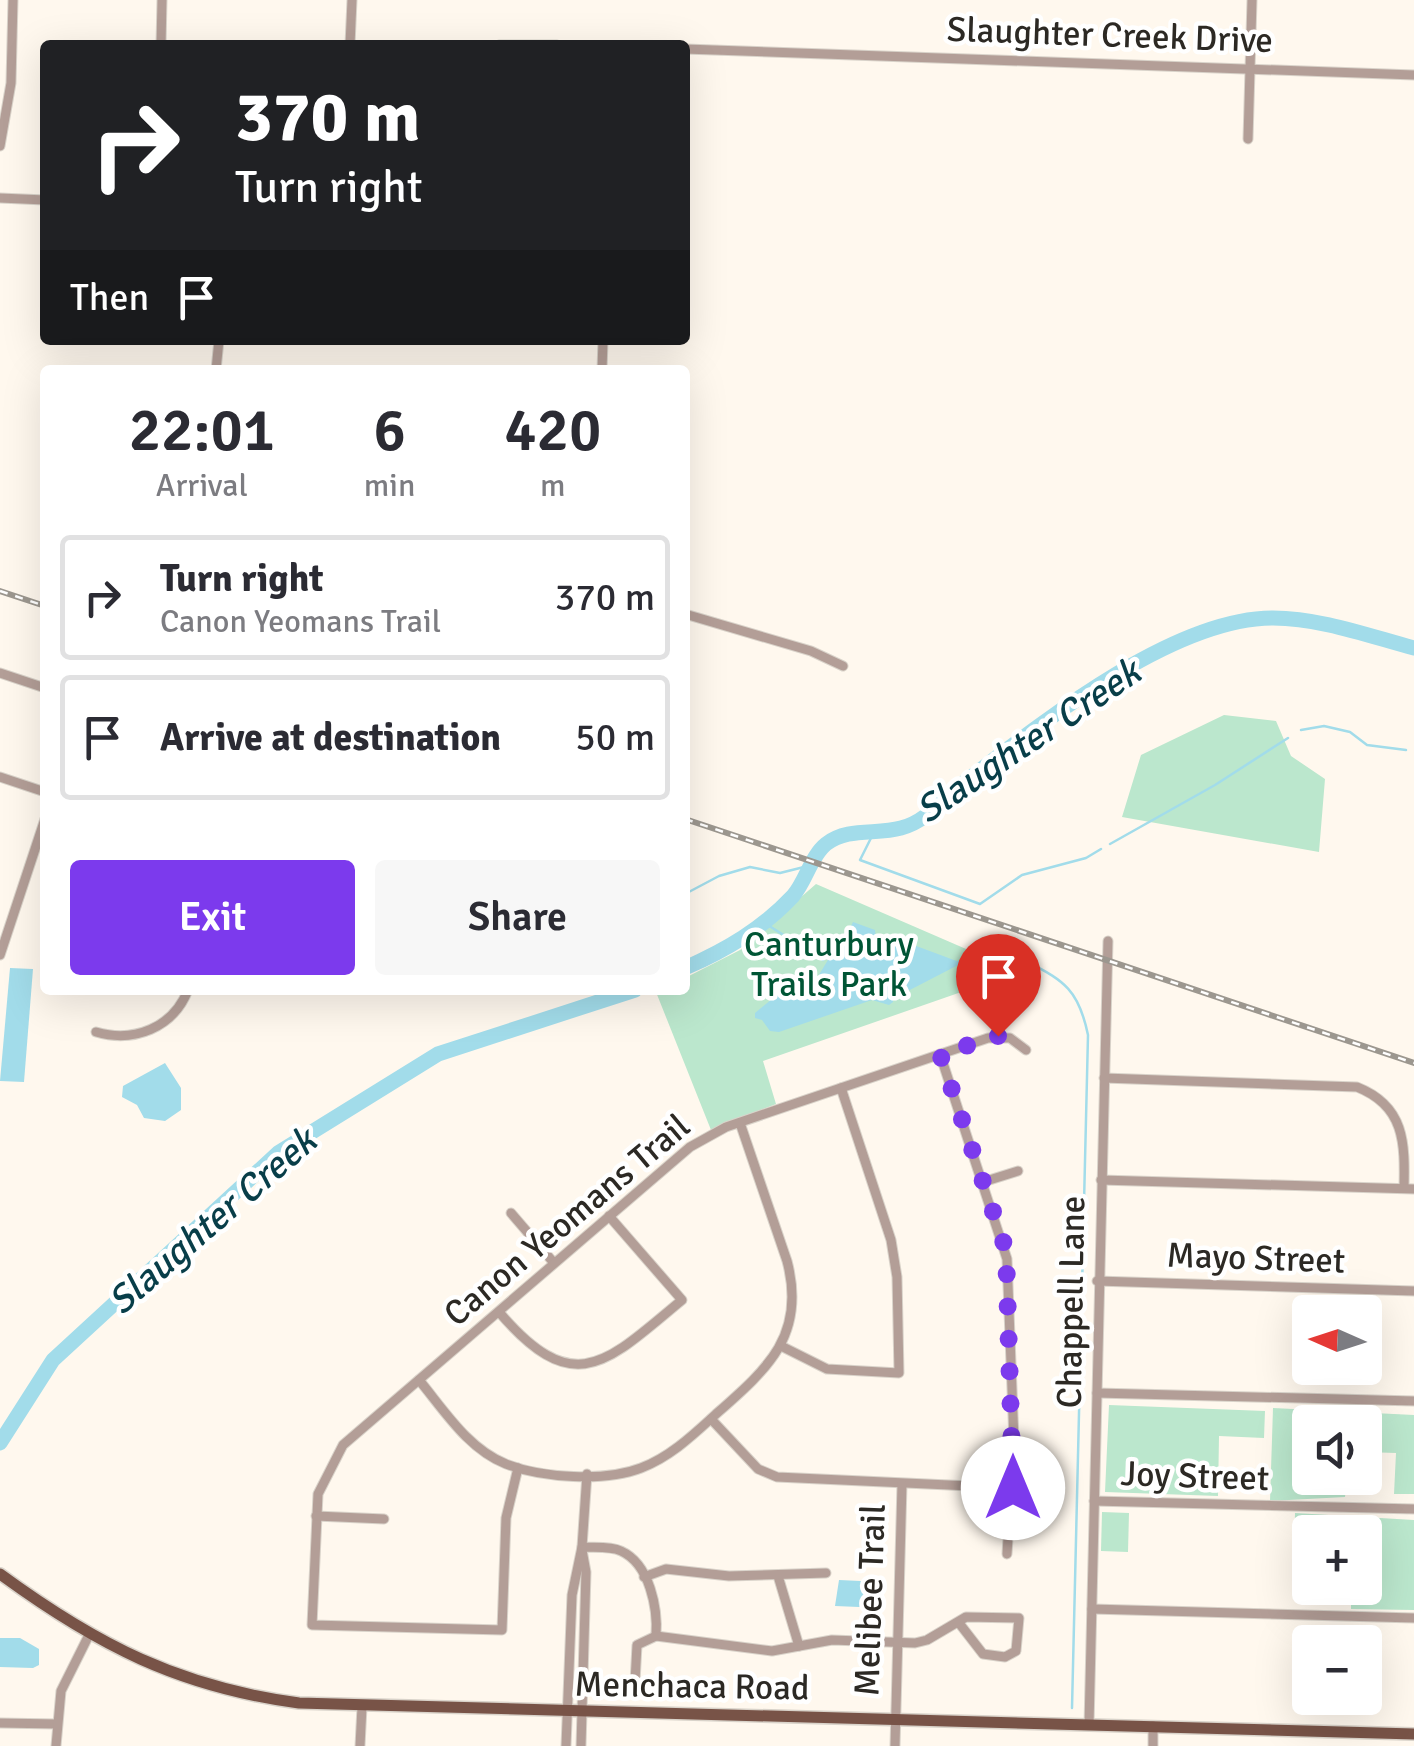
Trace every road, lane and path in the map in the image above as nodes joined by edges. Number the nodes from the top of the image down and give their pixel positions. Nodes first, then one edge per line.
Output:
1 (14, 0) edge
2 (162, 0) edge
3 (352, 0) edge
4 (1252, 0) edge
5 (160, 40) edge
6 (350, 40) edge
7 (690, 49) edge
8 (1250, 68) junction
9 (1414, 75) edge
10 (1248, 139) dead end
11 (0, 146) edge
12 (0, 198) edge
13 (40, 200) edge
14 (690, 615) edge
15 (843, 666) dead end
16 (0, 673) edge
17 (40, 686) edge
18 (0, 777) edge
19 (40, 790) edge
20 (40, 834) edge
21 (1108, 941) dead end
22 (0, 954) edge
23 (185, 995) edge
24 (96, 1032) dead end
25 (1026, 1050) dead end
26 (940, 1054) junction
27 (1104, 1078) junction
28 (841, 1088) junction
29 (740, 1123) junction
30 (1018, 1171) dead end
31 (1101, 1180) junction
32 (983, 1182) junction
33 (1409, 1189) edge
34 (511, 1213) dead end
35 (609, 1216) junction
36 (554, 1264) junction
37 (1097, 1281) junction
38 (1414, 1291) edge
39 (499, 1312) junction
40 (781, 1346) junction
41 (419, 1380) junction
42 (1097, 1393) junction
43 (1414, 1401) edge
44 (711, 1419) junction
45 (518, 1468) junction
46 (587, 1474) junction
47 (902, 1484) junction
48 (1013, 1488) junction
49 (1094, 1501) junction
50 (1414, 1510) edge
51 (316, 1516) junction
52 (384, 1519) dead end
53 (582, 1548) junction
54 (1008, 1554) dead end
55 (826, 1573) dead end
56 (0, 1574) edge
57 (778, 1576) junction
58 (644, 1577) junction
59 (1092, 1609) junction
60 (1414, 1618) edge
61 (959, 1622) junction
62 (89, 1636) junction
63 (656, 1636) junction
64 (896, 1643) junction
65 (799, 1646) junction
66 (635, 1682) dead end
67 (362, 1706) junction
68 (568, 1710) junction
69 (582, 1710) junction
70 (894, 1718) junction
71 (0, 1723) edge
72 (57, 1724) junction
73 (1089, 1724) junction
74 (1153, 1726) junction
75 (1414, 1734) edge
76 (893, 1745) edge
77 (56, 1746) edge
78 (360, 1746) edge
79 (566, 1746) edge
80 (581, 1746) edge
81 (1153, 1746) edge

1 - 11 street
2 - 5 street
3 - 6 street
4 - 8 street
7 - 8 street, Slaughter Creek Drive
8 - 9 street, Slaughter Creek Drive
8 - 10 street
12 - 13 street
14 - 15 street
16 - 17 street
18 - 19 street
20 - 22 street
21 - 27 street, Chappell Lane
23 - 24 street
25 - 26 street, Canon Yeomans Trail
26 - 28 street, Canon Yeomans Trail
26 - 32 street
27 - 31 street, Chappell Lane
27 - 33 street
28 - 29 street, Canon Yeomans Trail
28 - 40 street
29 - 35 street, Canon Yeomans Trail
29 - 40 street
30 - 32 street
31 - 33 street
31 - 37 street, Chappell Lane
32 - 48 street
34 - 36 street
35 - 36 street, Canon Yeomans Trail
35 - 39 street
36 - 39 street, Canon Yeomans Trail
37 - 38 street, Mayo Street
37 - 42 street, Chappell Lane
39 - 41 street, Canon Yeomans Trail
40 - 44 street
41 - 45 street
41 - 51 street, Canon Yeomans Trail
42 - 43 street
42 - 49 street, Chappell Lane
44 - 46 street
44 - 47 street
45 - 46 street
45 - 51 street, Canon Yeomans Trail
46 - 53 street
47 - 48 street
47 - 64 street, Melibee Trail
48 - 54 street
49 - 50 street, Joy Street
49 - 59 street, Chappell Lane
51 - 52 street
53 - 58 street
53 - 68 street
53 - 69 street
55 - 57 street
56 - 62 main road, Menchaca Road
57 - 58 street
57 - 65 street
58 - 63 street
59 - 60 street
59 - 73 street, Chappell Lane
61 - 61 street
61 - 64 street
62 - 67 main road, Menchaca Road
62 - 72 street
63 - 65 street
63 - 66 street
64 - 65 street
64 - 70 street, Melibee Trail
67 - 68 main road, Menchaca Road
67 - 78 street
68 - 69 main road, Menchaca Road
68 - 79 street
69 - 70 main road, Menchaca Road
69 - 80 street
70 - 73 main road, Menchaca Road
70 - 76 street, Melibee Trail
71 - 72 street
72 - 77 street
73 - 74 main road, Menchaca Road
74 - 75 main road, Menchaca Road
74 - 81 street

